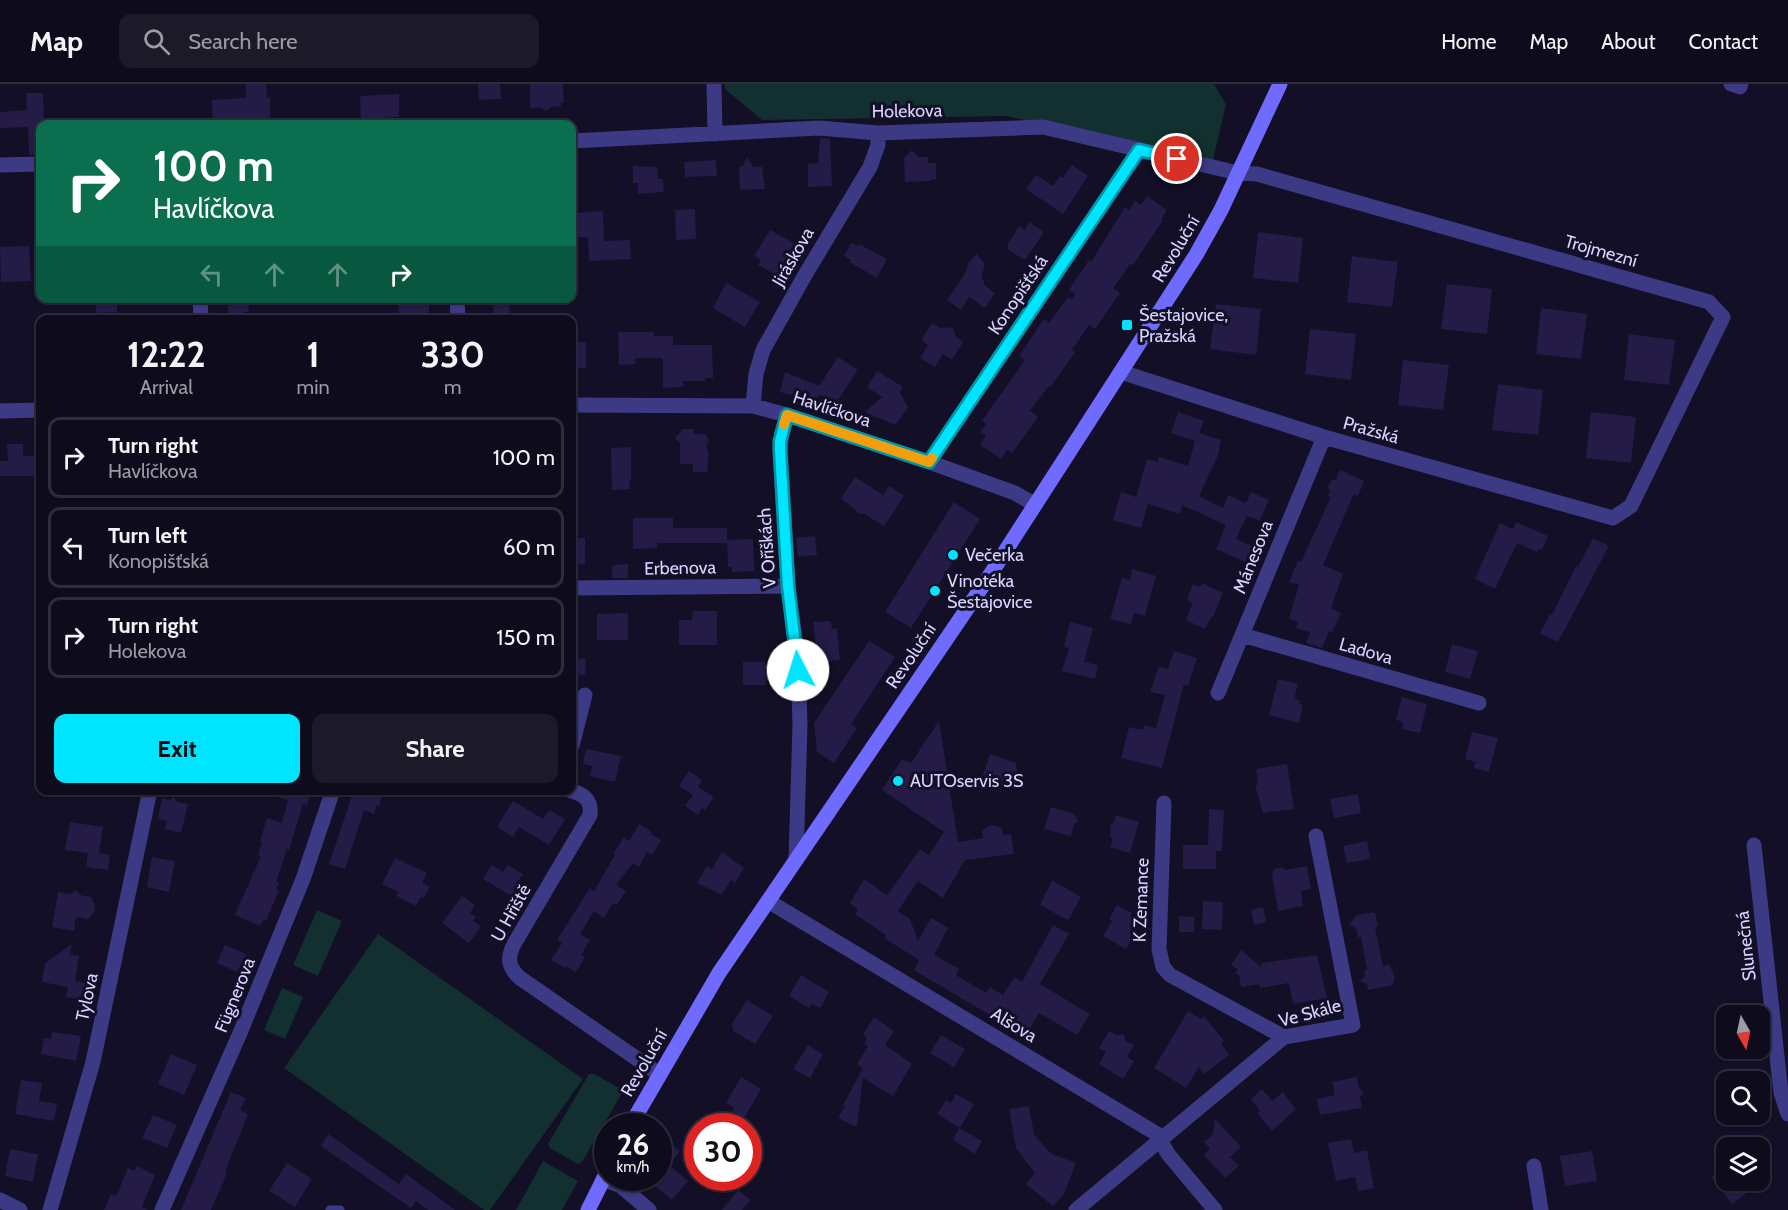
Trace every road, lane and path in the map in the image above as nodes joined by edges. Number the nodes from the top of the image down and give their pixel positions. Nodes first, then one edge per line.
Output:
1 (714, 84) edge
2 (1280, 84) edge
3 (878, 133) junction
4 (715, 134) junction
5 (576, 141) edge
6 (1139, 150) junction
7 (36, 164) edge
8 (0, 165) edge
9 (1238, 173) junction
10 (1121, 372) junction
11 (576, 405) edge
12 (753, 406) junction
13 (36, 410) edge
14 (0, 411) edge
15 (787, 415) junction
16 (1324, 437) junction
17 (929, 462) junction
18 (1034, 504) junction
19 (1613, 518) joint
20 (788, 586) junction
21 (576, 588) edge
22 (1242, 635) junction
23 (1218, 693) dead end
24 (585, 695) dead end
25 (1479, 703) dead end
26 (576, 730) edge
27 (576, 792) edge
28 (149, 795) edge
29 (331, 795) edge
30 (1164, 803) dead end
31 (1316, 836) dead end
32 (1754, 845) dead end
33 (796, 860) junction
34 (768, 901) junction
35 (1284, 1037) junction
36 (659, 1074) junction
37 (637, 1113) edge
38 (1788, 1114) edge
39 (1161, 1140) junction
40 (1534, 1166) dead end
41 (597, 1191) edge
42 (627, 1191) edge
43 (0, 1200) edge
44 (20, 1210) edge
45 (50, 1210) edge
46 (162, 1210) edge
47 (330, 1210) edge
48 (340, 1210) edge
49 (588, 1210) edge
50 (649, 1210) edge
51 (1076, 1210) edge
52 (1215, 1210) edge
53 (1541, 1210) edge

1 - 4 street
2 - 9 street, Revoluční
3 - 4 street, Holekova
3 - 6 street, Holekova
3 - 12 street, Jiráskova
4 - 5 street, Holekova
6 - 9 street, Holekova
6 - 17 street, Konopišťská
7 - 8 street
9 - 10 street, Revoluční
9 - 19 street, Trojmezní
10 - 16 street, Pražská
10 - 18 street, Revoluční
11 - 12 street, Havlíčkova
12 - 15 street, Havlíčkova
13 - 14 street
15 - 17 street, Havlíčkova
15 - 20 street, V Oříškách
16 - 19 street, Pražská
16 - 22 street, Mánesova
17 - 18 street, Havlíčkova
18 - 33 street, Revoluční
20 - 21 street, Erbenova
20 - 33 street, V Oříškách
22 - 23 street, Mánesova
22 - 25 street, Ladova
24 - 26 street
27 - 36 street, U Hřiště
28 - 45 street, Tylova
29 - 46 street, Fügnerova
30 - 35 street, K Zemance
31 - 35 street, Ve Skále
32 - 38 street, Slunečná
33 - 34 street, Revoluční
34 - 36 street, Revoluční
34 - 39 street, Alšova
35 - 39 street, Ve Skále
36 - 37 street, Revoluční
39 - 51 street, Ve Skále
39 - 52 street, Alšova
40 - 53 street
41 - 49 street
42 - 50 street
43 - 44 street
47 - 48 lane

